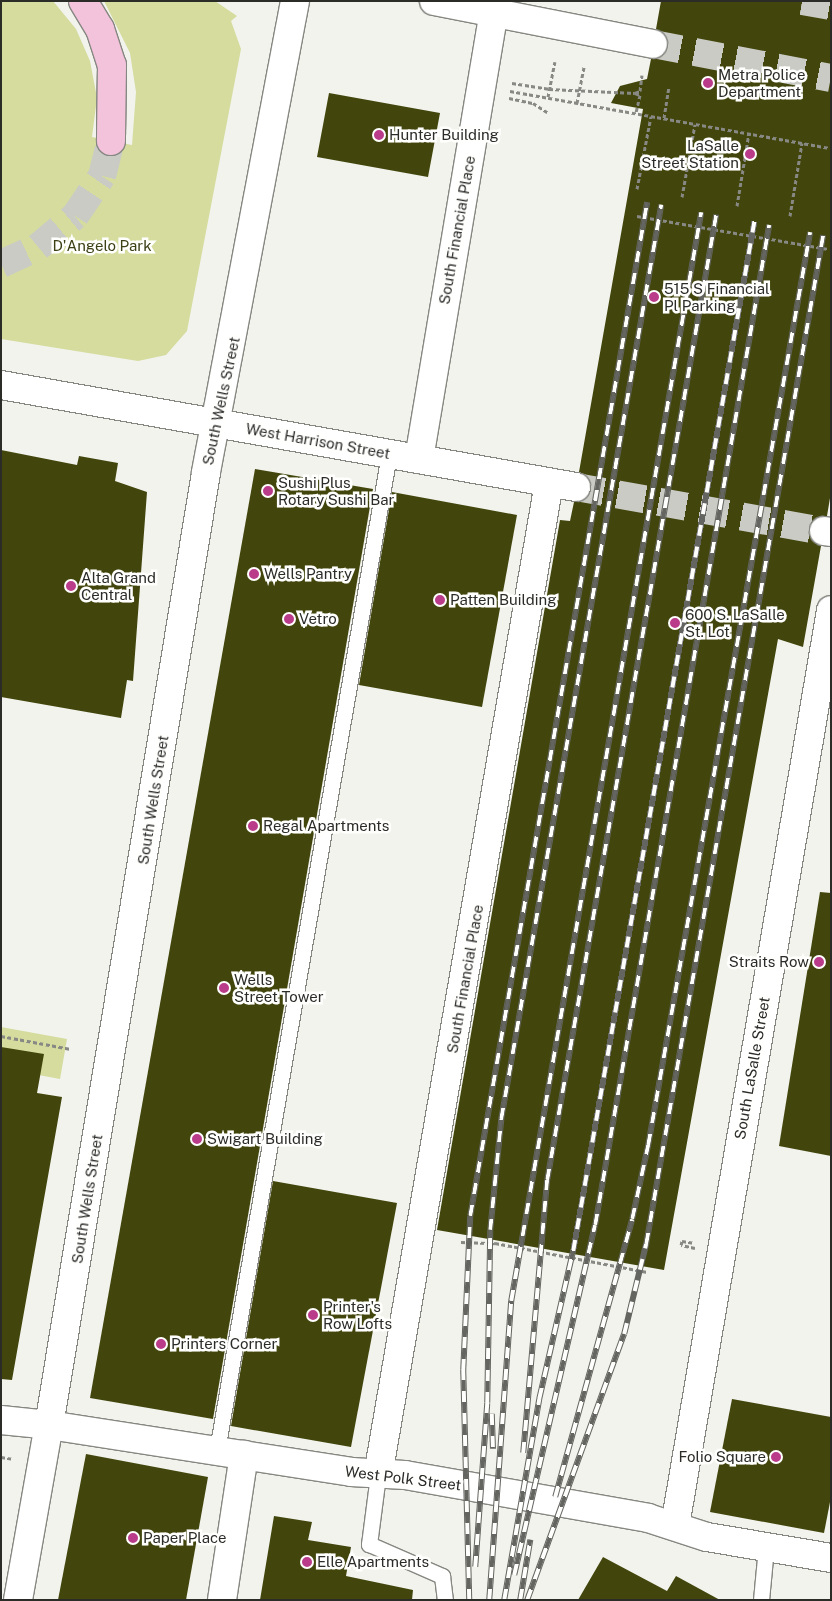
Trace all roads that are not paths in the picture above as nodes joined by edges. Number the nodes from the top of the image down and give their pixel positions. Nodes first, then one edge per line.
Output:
1 (83, 1) edge
2 (295, 1) edge
3 (434, 1) edge
4 (496, 8) edge
5 (654, 44) tunnel mouth
6 (111, 141) tunnel mouth
7 (1, 385) edge
8 (217, 422) junction
9 (389, 454) junction
10 (418, 459) junction
11 (549, 482) junction
12 (576, 487) tunnel mouth
13 (831, 610) edge
14 (1, 1420) edge
15 (49, 1425) junction
16 (217, 1450) junction
17 (244, 1455) junction
18 (378, 1475) junction
19 (675, 1526) junction
20 (766, 1547) junction
21 (831, 1558) edge
22 (18, 1600) edge
23 (222, 1600) edge
24 (445, 1600) edge
25 (761, 1600) edge

1 - 6 highway
2 - 8 main road, South Wells Street
3 - 4 main road
4 - 5 main road
4 - 10 main road, South Financial Place
7 - 8 main road, West Harrison Street
8 - 9 main road, West Harrison Street
8 - 15 main road, South Wells Street
9 - 10 main road, West Harrison Street
9 - 16 lane
10 - 11 main road, West Harrison Street
11 - 12 main road, West Harrison Street
11 - 18 main road, South Financial Place
13 - 19 main road, South LaSalle Street
14 - 15 main road, West Polk Street
15 - 16 main road, West Polk Street
15 - 22 main road, South Wells Street
16 - 17 main road, West Polk Street
17 - 18 main road, West Polk Street
17 - 23 main road
18 - 19 main road, West Polk Street
18 - 24 lane
19 - 20 main road, West Polk Street
20 - 21 main road, West Polk Street
20 - 25 lane

